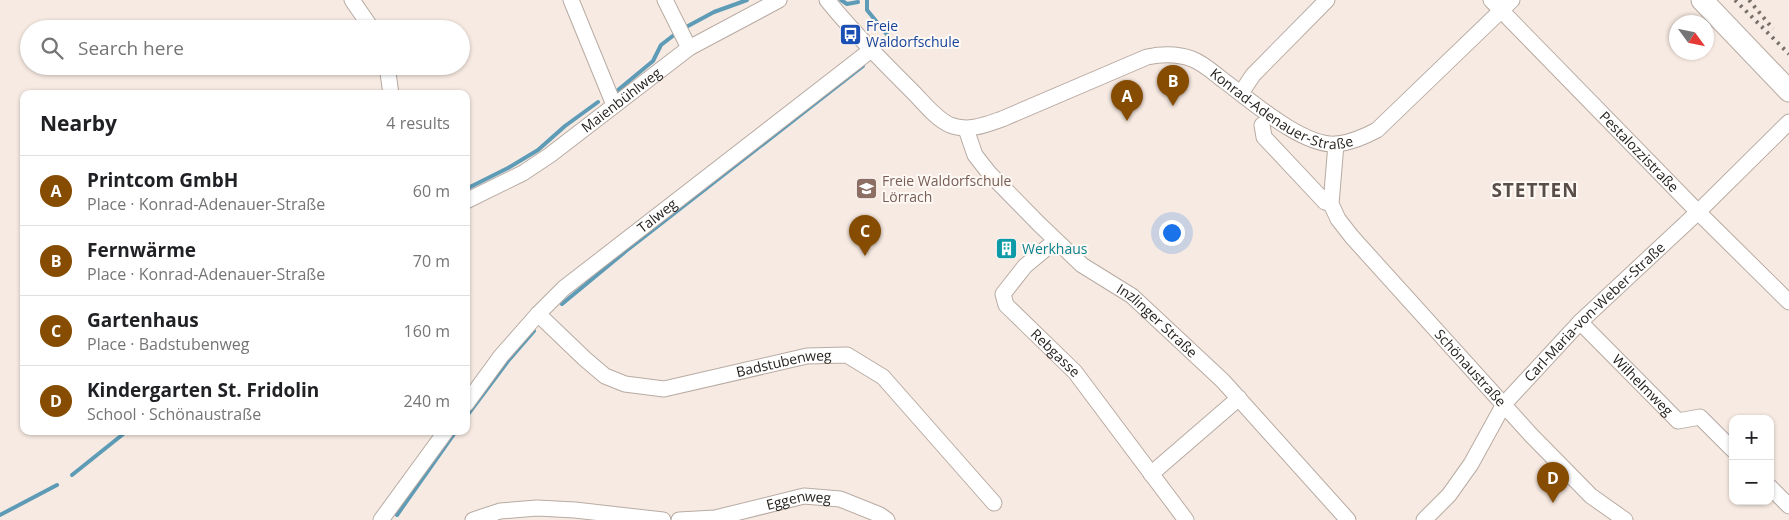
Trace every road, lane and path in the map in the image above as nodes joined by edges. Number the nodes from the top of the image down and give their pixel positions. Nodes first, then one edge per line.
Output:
1 (352, 0) edge
2 (571, 0) edge
3 (665, 0) edge
4 (779, 0) edge
5 (827, 0) edge
6 (1327, 0) edge
7 (1702, 0) edge
8 (1502, 3) edge
9 (366, 20) edge
10 (689, 48) junction
11 (871, 50) junction
12 (388, 75) edge
13 (390, 90) edge
14 (1789, 91) edge
15 (1241, 93) junction
16 (614, 105) junction
17 (1789, 122) edge
18 (1262, 124) dead end
19 (966, 128) junction
20 (1336, 144) junction
21 (470, 199) edge
22 (1331, 204) junction
23 (1698, 212) junction
24 (1055, 241) junction
25 (1789, 302) edge
26 (538, 314) junction
27 (1580, 322) junction
28 (1239, 398) junction
29 (470, 399) edge
30 (1504, 404) junction
31 (443, 435) edge
32 (1729, 446) edge
33 (1151, 474) junction
34 (1774, 491) edge
35 (994, 503) dead end
36 (1789, 506) edge
37 (381, 520) edge
38 (473, 520) edge
39 (663, 520) edge
40 (679, 520) edge
41 (887, 520) edge
42 (1186, 520) edge
43 (1348, 520) edge
44 (1424, 520) edge
45 (1625, 520) edge

1 - 9 street
2 - 16 street
3 - 10 street
4 - 10 street, Maienbühlweg
5 - 11 street
6 - 15 street
7 - 14 main road
8 - 20 street, Konrad-Adenauer-Straße
8 - 23 street, Pestalozzistraße
10 - 16 street, Maienbühlweg
11 - 19 street
11 - 26 street, Talweg
12 - 13 street
15 - 19 street, Konrad-Adenauer-Straße
15 - 20 street, Konrad-Adenauer-Straße
16 - 21 street, Maienbühlweg
17 - 23 street, Carl-Maria-von-Weber-Straße
18 - 22 street, Schönaustraße
19 - 24 street, Inzlinger Straße
20 - 22 street
22 - 30 street, Schönaustraße
23 - 25 street, Pestalozzistraße
23 - 27 street, Carl-Maria-von-Weber-Straße
24 - 28 street, Inzlinger Straße
24 - 33 street, Rebgasse
26 - 29 street, Talweg
26 - 35 street, Badstubenweg
27 - 30 street, Carl-Maria-von-Weber-Straße
27 - 32 street, Wilhelmweg
28 - 33 street
28 - 43 street, Inzlinger Straße
30 - 44 street, Carl-Maria-von-Weber-Straße
30 - 45 street, Schönaustraße
31 - 37 street
33 - 42 street, Rebgasse
34 - 36 street
38 - 39 street
40 - 41 street, Eggenweg

